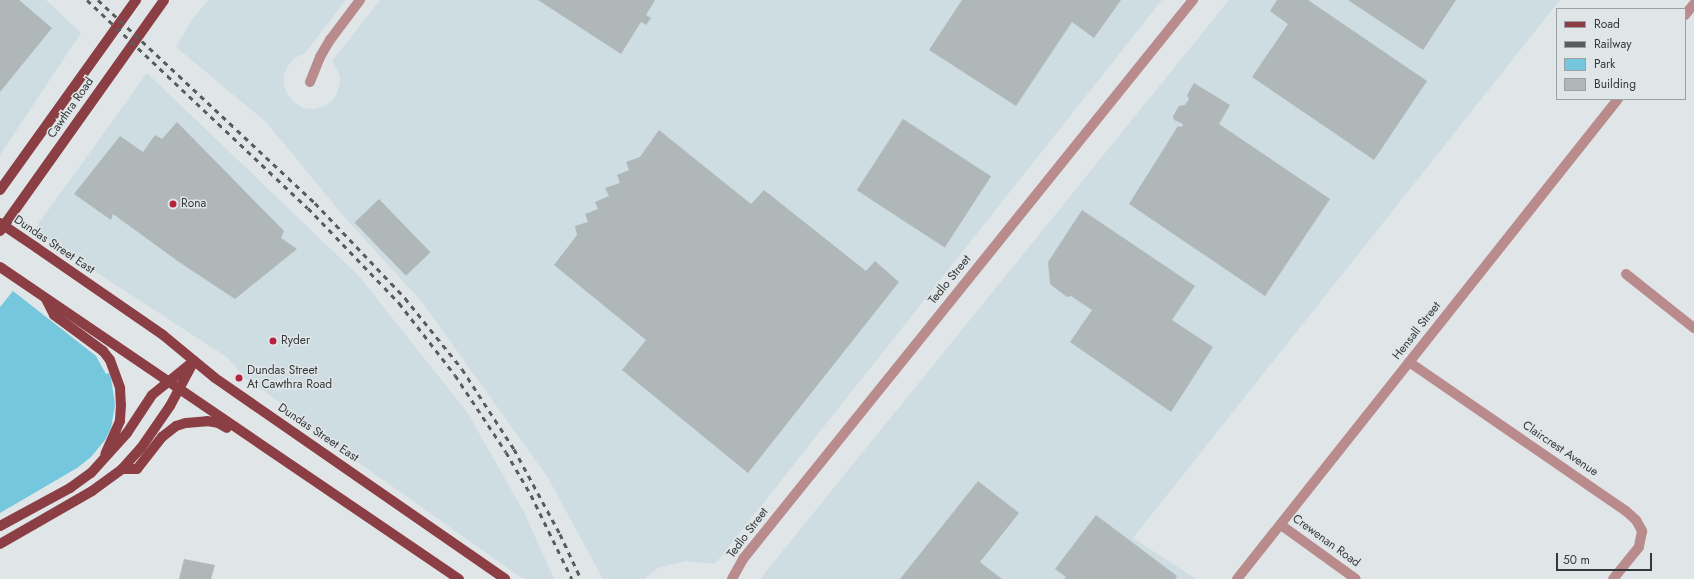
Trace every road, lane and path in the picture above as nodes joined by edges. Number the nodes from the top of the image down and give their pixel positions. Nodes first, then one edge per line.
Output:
1 (136, 0) edge
2 (164, 0) edge
3 (360, 0) edge
4 (1193, 0) edge
5 (1694, 4) edge
6 (1686, 14) edge
7 (310, 82) dead end
8 (1617, 100) edge
9 (0, 190) edge
10 (0, 223) edge
11 (0, 232) edge
12 (0, 267) edge
13 (1626, 274) dead end
14 (46, 298) junction
15 (1694, 328) edge
16 (194, 361) junction
17 (1409, 362) junction
18 (168, 382) junction
19 (179, 389) junction
20 (275, 455) junction
21 (102, 459) junction
22 (122, 469) junction
23 (1281, 525) junction
24 (0, 526) edge
25 (0, 544) edge
26 (459, 579) edge
27 (505, 579) edge
28 (732, 579) edge
29 (1237, 579) edge
30 (1356, 579) edge
31 (1613, 579) edge

1 - 9 main road, Cawthra Road
2 - 11 main road, Cawthra Road
3 - 7 street
4 - 28 street, Tedlo Street
5 - 6 street
8 - 17 street, Hensall Street
10 - 16 main road, Dundas Street East, bridge
12 - 14 main road
13 - 15 street
14 - 18 main road
14 - 21 main road
16 - 18 main road
16 - 19 main road
16 - 27 main road, Dundas Street East
17 - 23 street, Hensall Street
17 - 31 street, Claircrest Avenue
18 - 19 main road
18 - 21 main road
19 - 20 main road
19 - 22 main road
20 - 22 main road
20 - 26 main road
21 - 24 main road
22 - 25 main road
23 - 29 street, Hensall Street
23 - 30 street, Crewenan Road

